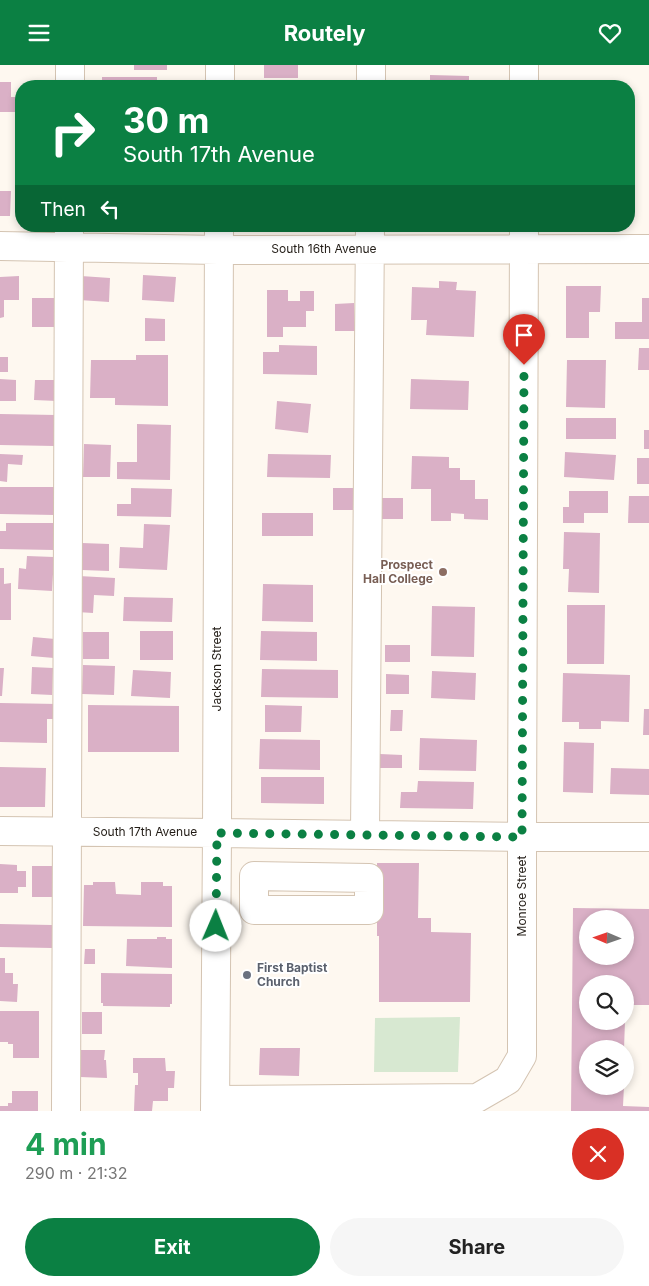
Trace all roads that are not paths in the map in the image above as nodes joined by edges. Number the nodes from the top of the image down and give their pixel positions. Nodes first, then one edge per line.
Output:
1 (70, 65) edge
2 (220, 65) edge
3 (372, 65) edge
4 (524, 65) edge
5 (70, 80) edge
6 (220, 80) edge
7 (371, 80) edge
8 (524, 80) edge
9 (69, 237) edge
10 (524, 237) edge
11 (218, 238) edge
12 (370, 238) edge
13 (0, 246) edge
14 (649, 249) edge
15 (0, 831) edge
16 (66, 832) junction
17 (217, 833) junction
18 (365, 835) junction
19 (522, 837) junction
20 (649, 837) edge
21 (216, 887) junction
22 (254, 891) dead end
23 (215, 1105) edge
24 (66, 1111) edge

1 - 5 street
2 - 6 street
3 - 7 street
4 - 8 street
9 - 11 street, South 16th Avenue
9 - 13 street, South 16th Avenue
9 - 16 street
10 - 12 street, South 16th Avenue
10 - 14 street, South 16th Avenue
10 - 19 street, Monroe Street
11 - 12 street, South 16th Avenue
11 - 17 street, Jackson Street
12 - 18 street
15 - 16 street, South 17th Avenue
16 - 17 street, South 17th Avenue
16 - 24 street
17 - 18 street, South 17th Avenue
17 - 21 street, Jackson Street
18 - 19 street, South 17th Avenue
19 - 20 street, South 17th Avenue
19 - 23 street, Monroe Street
21 - 22 street
21 - 23 street, Jackson Street

